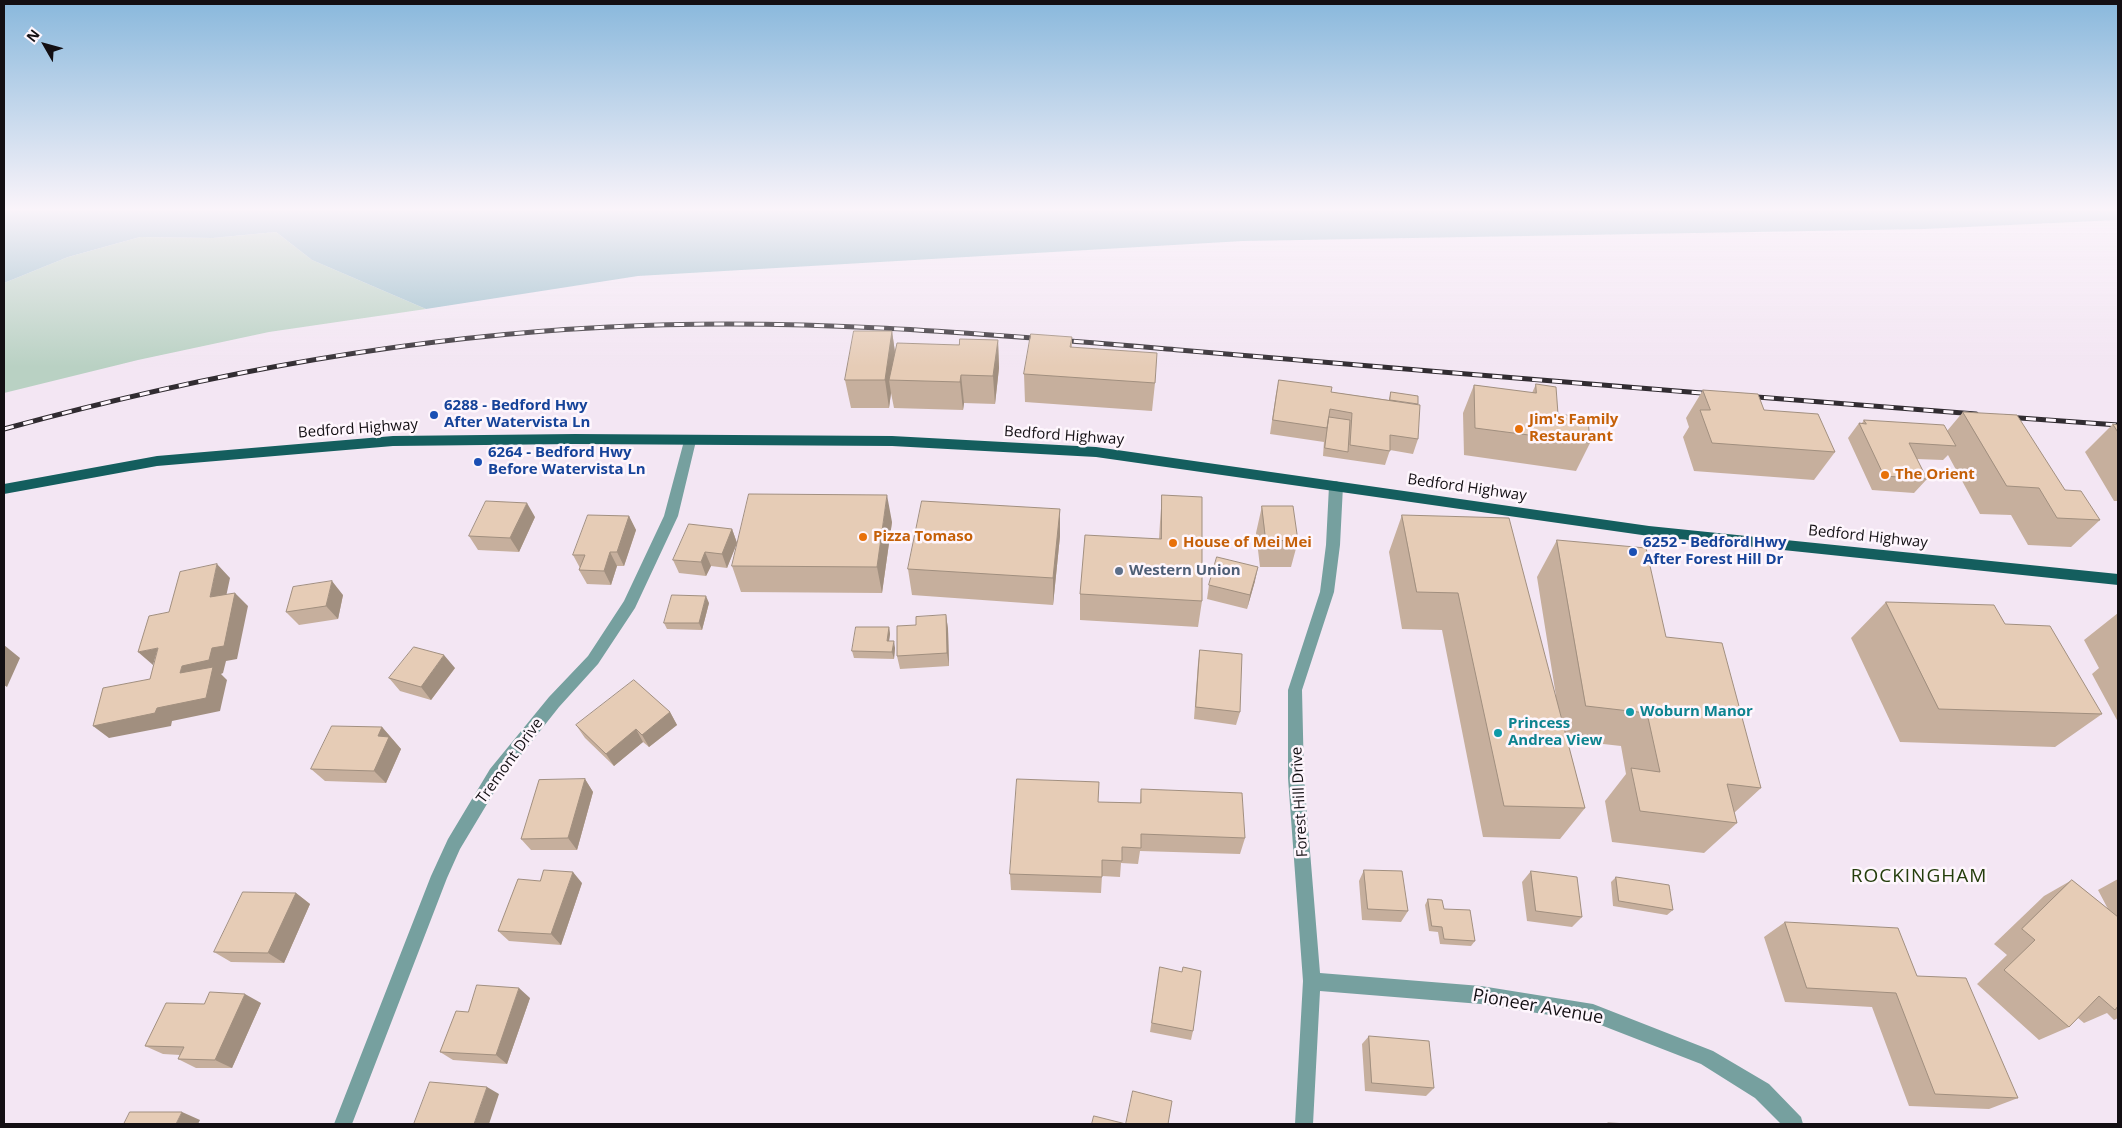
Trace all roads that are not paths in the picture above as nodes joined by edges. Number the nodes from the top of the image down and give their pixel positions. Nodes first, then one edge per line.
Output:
1 (690, 441) junction
2 (1336, 486) junction
3 (4, 490) edge
4 (2118, 580) edge
5 (1312, 981) junction
6 (343, 1124) edge
7 (1304, 1124) edge
8 (1794, 1124) edge

1 - 2 main road, Bedford Highway
1 - 3 main road, Bedford Highway
1 - 6 street, Tremont Drive
2 - 4 main road, Bedford Highway
2 - 5 street, Forest Hill Drive
5 - 7 street, Forest Hill Drive
5 - 8 street, Pioneer Avenue

